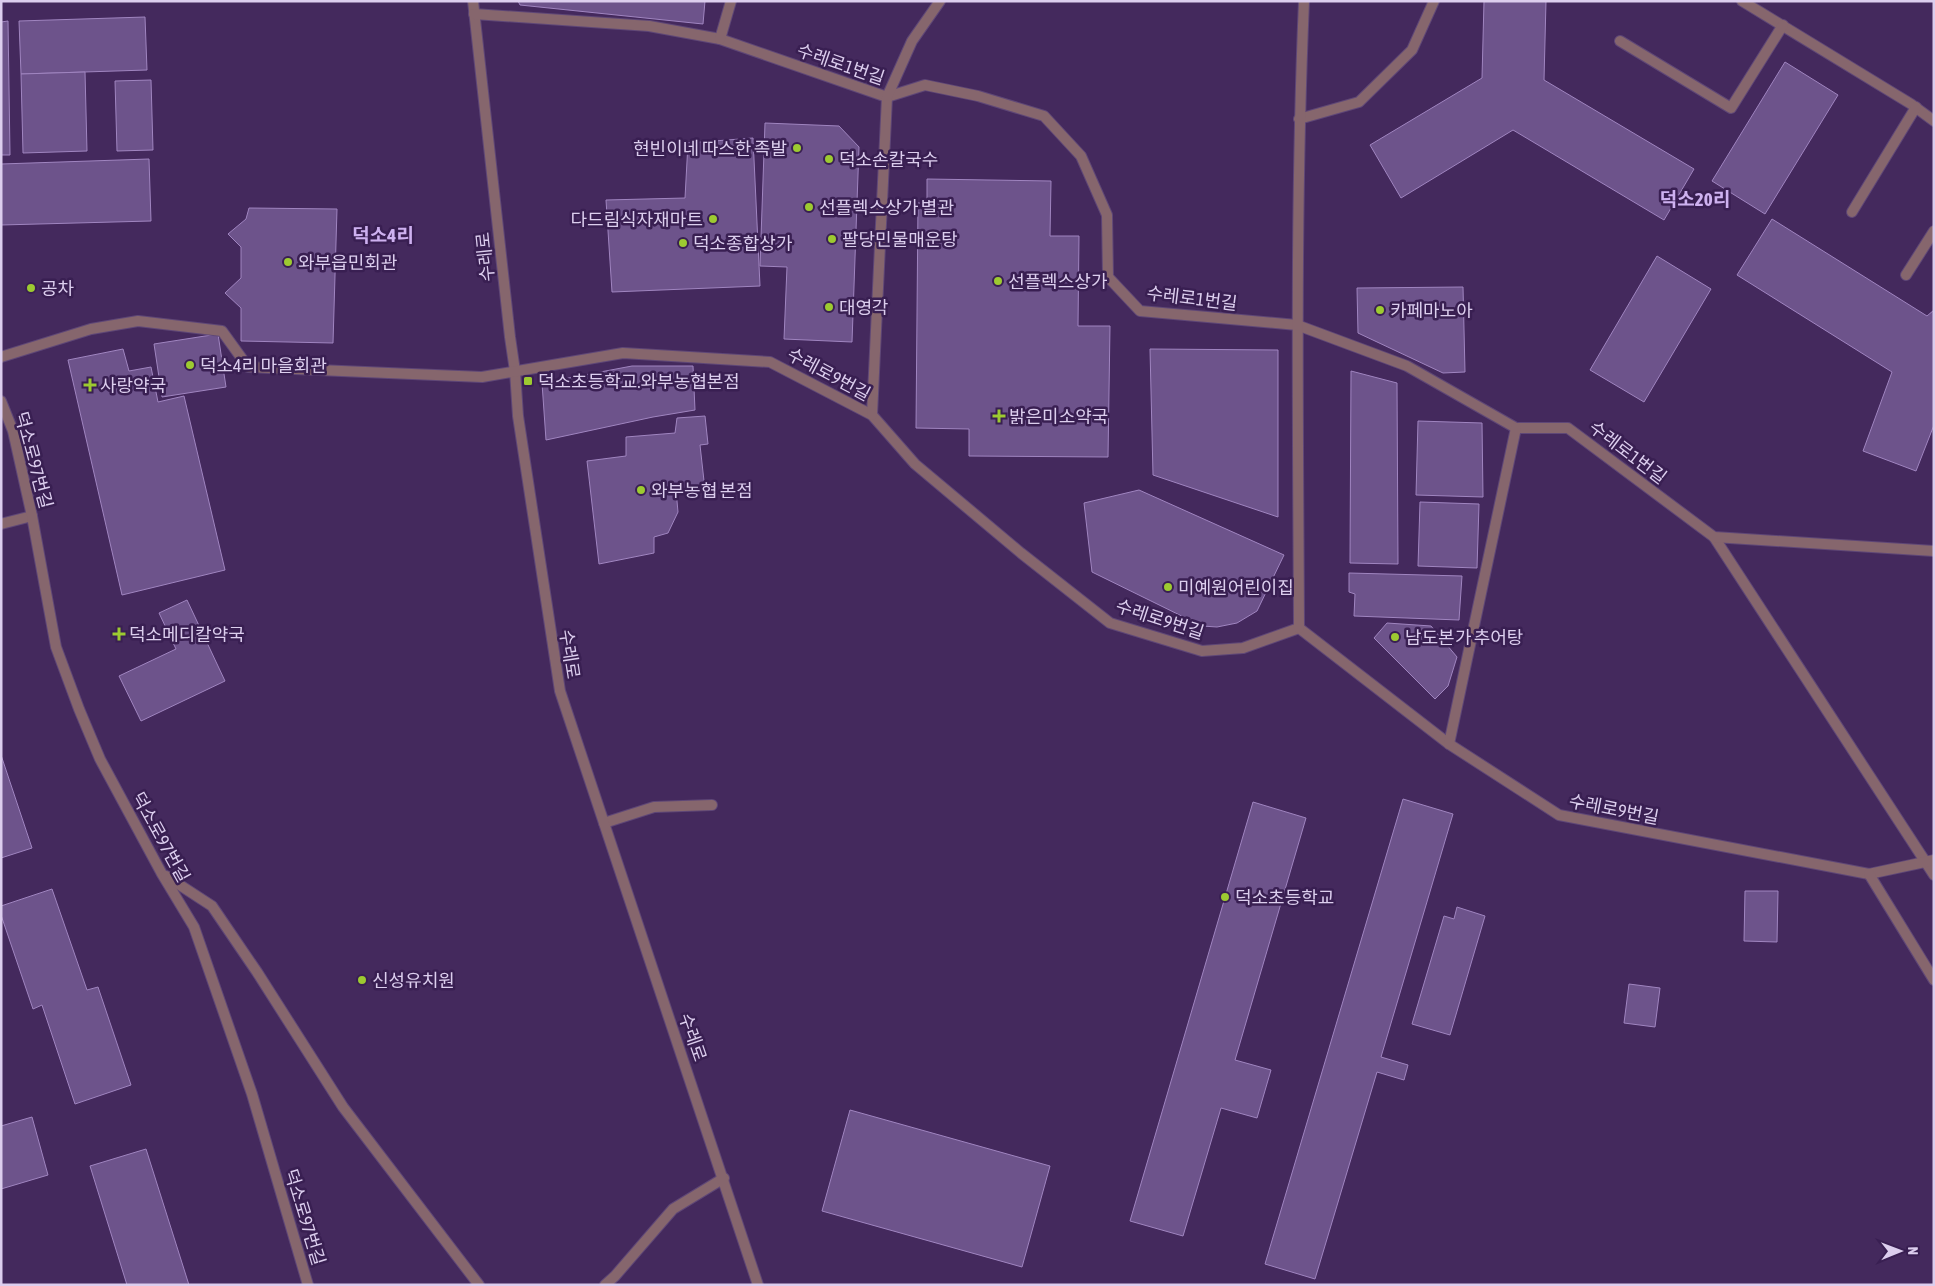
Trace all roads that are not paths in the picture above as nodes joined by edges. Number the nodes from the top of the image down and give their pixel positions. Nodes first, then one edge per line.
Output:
1 (472, 1) edge
2 (731, 1) edge
3 (940, 1) edge
4 (1304, 1) edge
5 (1434, 1) edge
6 (1742, 1) edge
7 (474, 14) junction
8 (1783, 25) junction
9 (720, 39) junction
10 (1620, 40) dead end
11 (887, 97) junction
12 (1916, 108) junction
13 (1299, 119) junction
14 (1934, 120) edge
15 (1852, 212) dead end
16 (1934, 231) edge
17 (1906, 275) dead end
18 (1297, 325) junction
19 (1, 357) edge
20 (515, 371) junction
21 (1, 401) edge
22 (872, 415) junction
23 (1516, 428) junction
24 (32, 516) junction
25 (1, 524) edge
26 (1714, 537) junction
27 (1934, 551) edge
28 (1299, 628) junction
29 (1449, 744) junction
30 (712, 805) dead end
31 (604, 823) junction
32 (1929, 861) edge
33 (162, 874) junction
34 (1869, 874) junction
35 (1934, 875) edge
36 (1934, 980) edge
37 (724, 1178) junction
38 (308, 1285) edge
39 (480, 1285) edge
40 (605, 1285) edge
41 (758, 1285) edge

1 - 7 street, 수레로
2 - 9 street
3 - 11 street
4 - 13 street
5 - 13 street
6 - 8 street
7 - 9 street, 수레로1번길
7 - 20 street, 수레로
8 - 10 street
8 - 12 street
9 - 11 street, 수레로1번길
11 - 18 street, 수레로1번길
11 - 22 street
12 - 14 street
12 - 15 street
13 - 18 street
16 - 17 street
18 - 23 street, 수레로1번길
18 - 28 street
19 - 20 street, 수레로9번길
20 - 22 street, 수레로9번길
20 - 31 street, 수레로
21 - 24 street, 덕소로97번길
22 - 28 street, 수레로9번길
23 - 26 street, 수레로1번길
23 - 29 street
24 - 25 street
24 - 33 street, 덕소로97번길
26 - 27 street
26 - 32 street
28 - 29 street, 수레로9번길
29 - 34 street, 수레로9번길
30 - 31 street
31 - 37 street, 수레로
32 - 34 street, 수레로9번길
32 - 35 street
33 - 38 street, 덕소로97번길
33 - 39 street
34 - 36 street
37 - 40 street
37 - 41 street, 수레로

